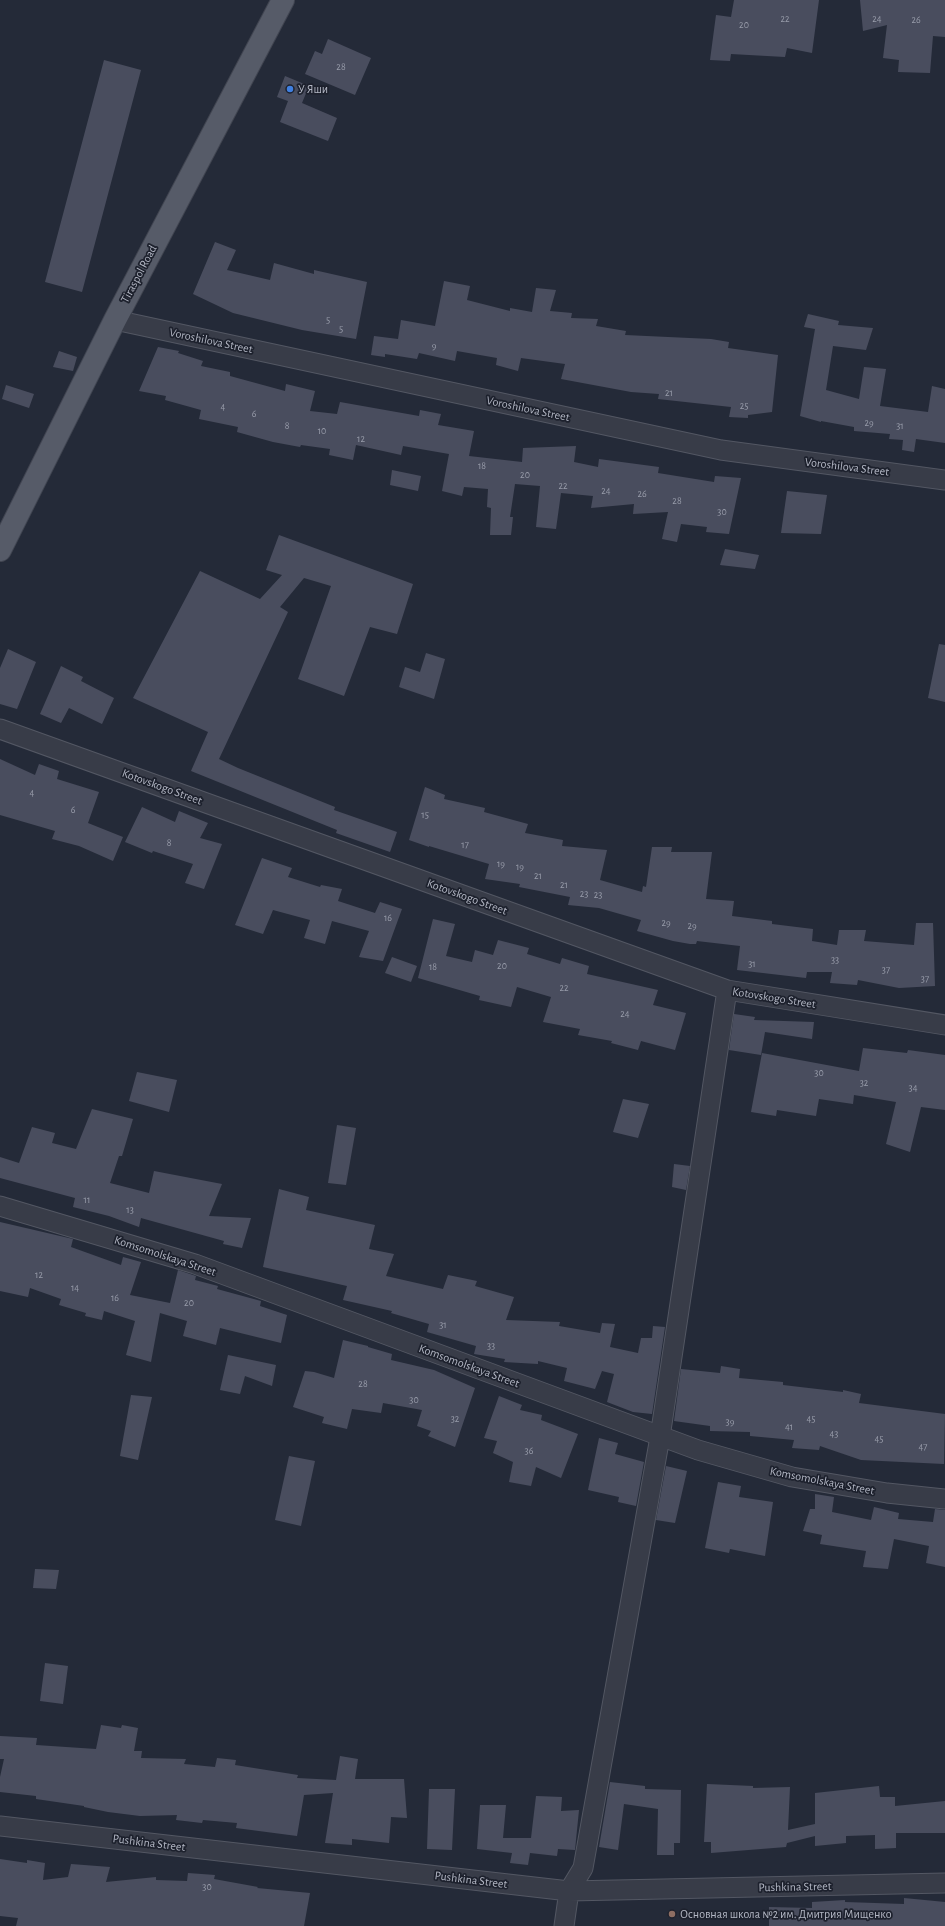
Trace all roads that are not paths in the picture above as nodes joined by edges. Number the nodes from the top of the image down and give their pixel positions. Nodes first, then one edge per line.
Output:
1 (283, 0) edge
2 (115, 320) junction
3 (945, 480) edge
4 (0, 550) edge
5 (0, 729) edge
6 (727, 990) junction
7 (945, 1025) edge
8 (0, 1206) edge
9 (660, 1437) junction
10 (945, 1499) edge
11 (0, 1826) edge
12 (945, 1883) edge
13 (569, 1891) junction
14 (564, 1926) edge

1 - 2 main road, Tiraspol Road
2 - 3 street, Voroshilova Street
2 - 4 main road, Tiraspol Road
5 - 6 street, Kotovskogo Street
6 - 7 street, Kotovskogo Street
6 - 9 street
8 - 9 street, Komsomolskaya Street
9 - 10 street, Komsomolskaya Street
9 - 13 street
11 - 13 street, Pushkina Street
12 - 13 street, Pushkina Street
13 - 14 street

